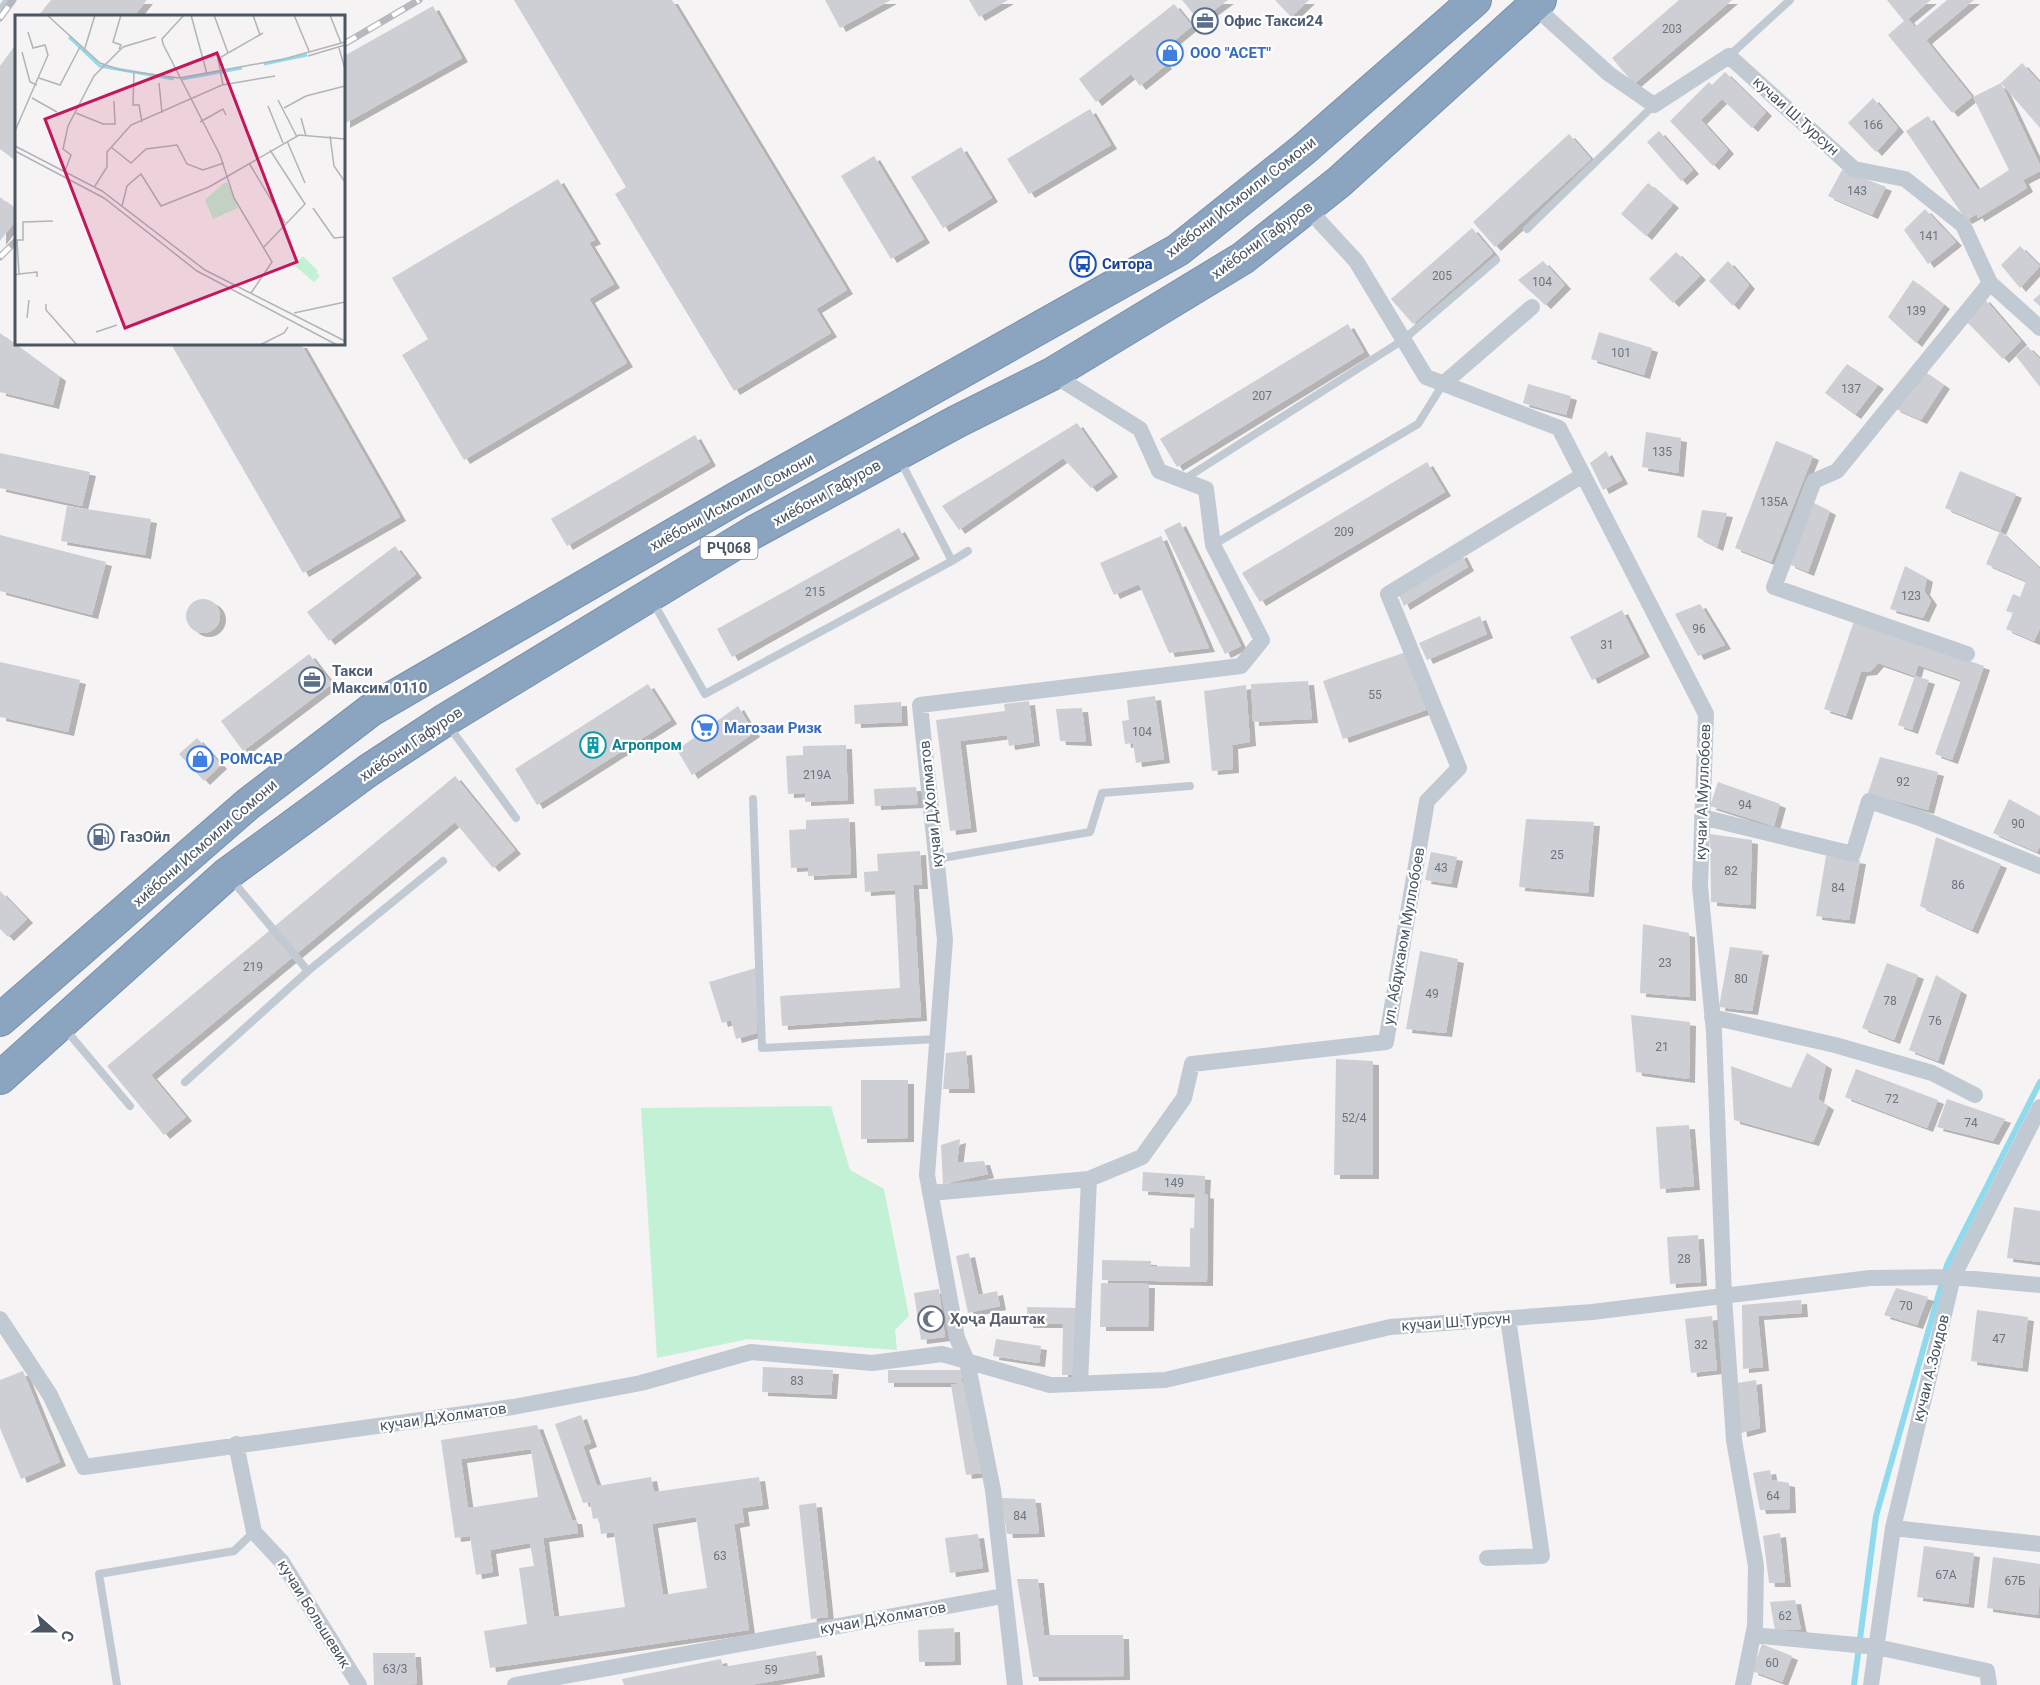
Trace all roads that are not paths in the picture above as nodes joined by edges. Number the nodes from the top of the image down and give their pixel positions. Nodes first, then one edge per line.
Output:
1 (8, 0) edge
2 (1790, 0) edge
3 (1537, 3) edge
4 (1465, 10) edge
5 (0, 11) edge
6 (1482, 55) junction
7 (1729, 56) junction
8 (1654, 105) junction
9 (1307, 208) junction
10 (1527, 229) dead end
11 (1496, 260) dead end
12 (1990, 283) junction
13 (1532, 307) dead end
14 (2040, 328) edge
15 (1403, 340) junction
16 (1052, 374) junction
17 (1443, 384) junction
18 (897, 454) junction
19 (1583, 475) junction
20 (1183, 480) junction
21 (735, 499) junction
22 (754, 532) junction
23 (1213, 545) junction
24 (968, 551) dead end
25 (952, 561) junction
26 (650, 596) junction
27 (1967, 654) dead end
28 (445, 720) junction
29 (1190, 786) dead end
30 (753, 799) dead end
31 (1702, 817) junction
32 (516, 818) dead end
33 (937, 859) junction
34 (443, 861) dead end
35 (2040, 866) edge
36 (227, 874) junction
37 (60, 969) junction
38 (308, 971) junction
39 (89, 998) junction
40 (1713, 1017) junction
41 (0, 1020) edge
42 (59, 1022) junction
43 (938, 1039) junction
44 (0, 1078) edge
45 (185, 1082) dead end
46 (1975, 1095) dead end
47 (130, 1106) dead end
48 (2040, 1107) edge
49 (1089, 1179) junction
50 (930, 1193) junction
51 (1947, 1277) junction
52 (2040, 1285) edge
53 (1724, 1297) junction
54 (1508, 1318) junction
55 (0, 1319) edge
56 (967, 1361) junction
57 (1080, 1384) junction
58 (236, 1444) junction
59 (1893, 1528) junction
60 (254, 1532) junction
61 (2040, 1544) edge
62 (1487, 1558) dead end
63 (1003, 1596) junction
64 (1753, 1635) junction
65 (1864, 1646) junction
66 (117, 1685) edge
67 (358, 1685) edge
68 (515, 1685) edge
69 (1015, 1685) edge
70 (1743, 1685) edge
71 (1871, 1685) edge
72 (1989, 1685) edge

1 - 5 lane
2 - 7 lane
3 - 6 highway, хиёбони Гафуров / РҶ068
3 - 8 street
4 - 6 highway
4 - 21 highway, хиёбони Исмоили Сомони / РҶ068
6 - 9 highway, хиёбони Гафуров / РҶ068
7 - 8 street
7 - 12 street, кучаи Ш.Турсун
8 - 10 lane
9 - 15 street
9 - 16 highway, хиёбони Гафуров / РҶ068
11 - 15 lane
12 - 14 street, кучаи Ш.Турсун
12 - 27 street
13 - 17 street
15 - 17 street, кучаи А.Муллобоев
15 - 20 lane
16 - 18 highway, хиёбони Гафуров / РҶ068
16 - 20 street
17 - 19 street, кучаи А.Муллобоев
17 - 23 lane
18 - 22 highway, хиёбони Гафуров / РҶ068
18 - 25 lane
19 - 31 street, кучаи А.Муллобоев
19 - 49 street, ул. Абдукаюм Муллобоев
20 - 23 street
21 - 22 highway
21 - 37 highway, хиёбони Исмоили Сомони / РҶ068
22 - 26 highway, хиёбони Гафуров / РҶ068
23 - 33 street, кучаи Д,Холматов
24 - 25 lane
25 - 26 lane
26 - 28 highway, хиёбони Гафуров / РҶ068
28 - 32 lane
28 - 36 highway, хиёбони Гафуров / РҶ068
29 - 33 lane
30 - 43 lane
31 - 35 street
31 - 40 street, кучаи А.Муллобоев
33 - 43 street, кучаи Д,Холматов
34 - 38 lane
36 - 38 lane
36 - 39 highway, хиёбони Гафуров / РҶ068
37 - 39 highway
37 - 41 highway, хиёбони Исмоили Сомони / РҶ068
38 - 45 lane
39 - 42 highway, хиёбони Гафуров / РҶ068
40 - 46 street
40 - 53 street, кучаи А.Муллобоев
42 - 44 highway, хиёбони Гафуров / РҶ068
42 - 47 lane
43 - 50 street, кучаи Д,Холматов
48 - 51 street, кучаи А.Зоидов
49 - 50 street
49 - 57 street
50 - 56 street, кучаи Д,Холматов
51 - 52 street, кучаи Ш.Турсун
51 - 53 street, кучаи Ш.Турсун
51 - 59 street, кучаи А.Зоидов
53 - 54 street, кучаи Ш.Турсун
53 - 64 street, кучаи А.Муллобоев
54 - 57 street, кучаи Ш.Турсун
54 - 62 street
55 - 58 street, кучаи Д,Холматов
56 - 57 street, кучаи Ш.Турсун
56 - 58 street, кучаи Д,Холматов
56 - 63 street, кучаи Д,Холматов
58 - 60 street
59 - 61 street
59 - 65 street, кучаи А.Зоидов
60 - 66 lane
60 - 67 street, кучаи Большевик
63 - 68 street, кучаи Д,Холматов
63 - 69 street, кучаи Д,Холматов
64 - 65 street
64 - 70 street, кучаи А.Муллобоев
65 - 71 street, кучаи А.Зоидов
65 - 72 street

